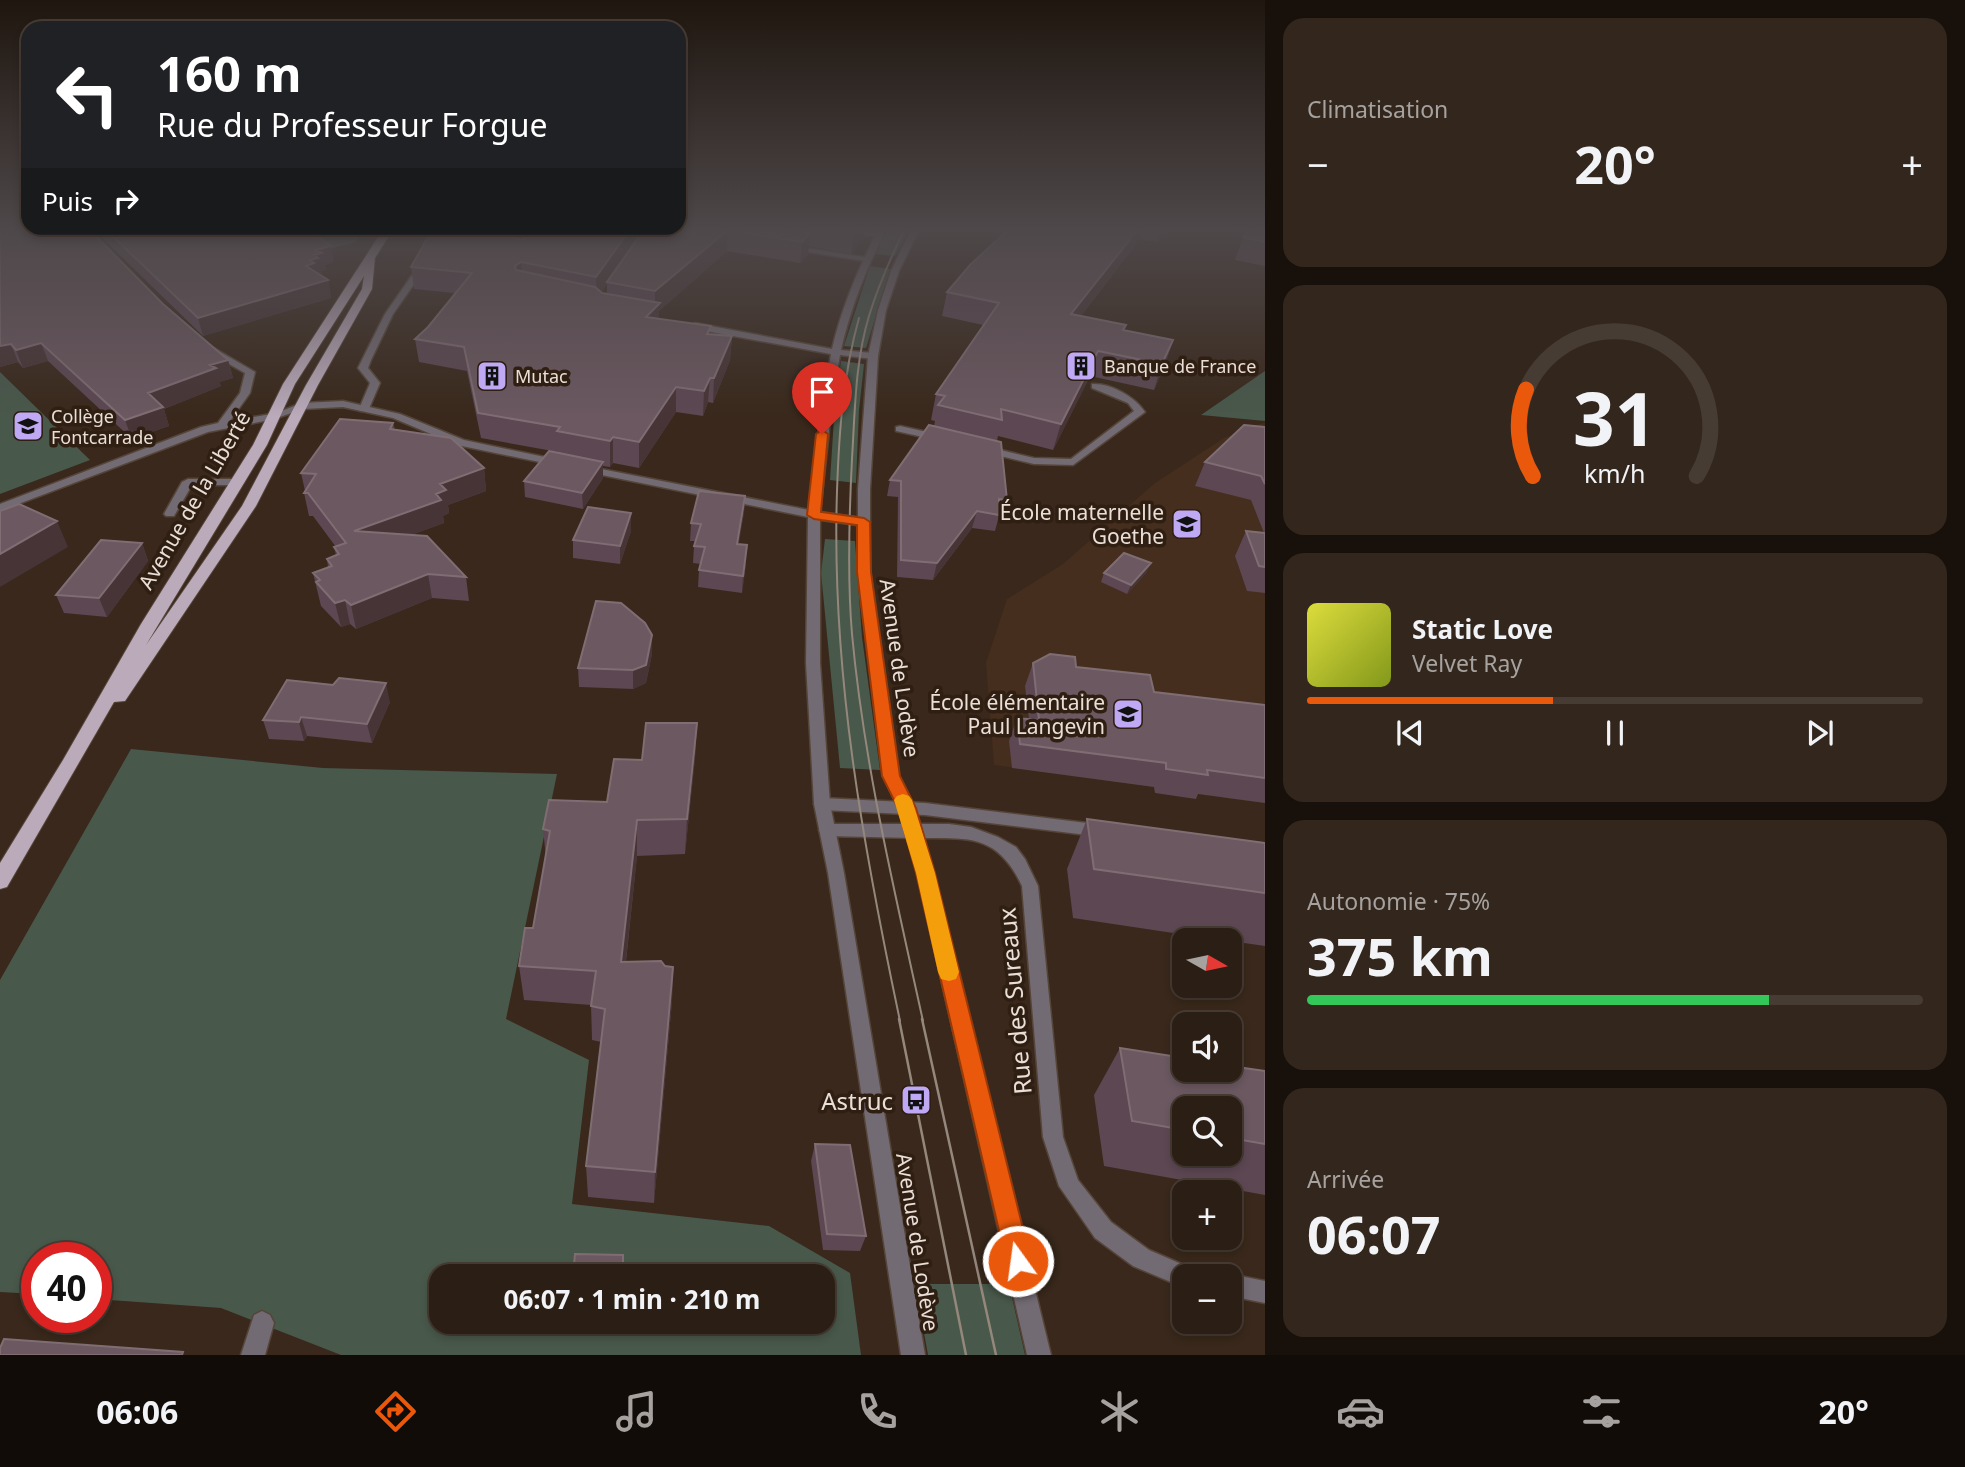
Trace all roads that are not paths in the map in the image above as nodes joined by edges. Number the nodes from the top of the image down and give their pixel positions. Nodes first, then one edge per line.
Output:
1 (347, 291) edge
2 (366, 291) edge
3 (405, 291) edge
4 (854, 291) edge
5 (888, 291) edge
6 (682, 324) edge
7 (202, 343) edge
8 (834, 352) junction
9 (873, 356) junction
10 (1096, 386) edge
11 (308, 406) junction
12 (364, 410) junction
13 (271, 417) junction
14 (223, 424) junction
15 (900, 429) dead end
16 (953, 441) edge
17 (967, 444) edge
18 (238, 482) junction
19 (0, 508) edge
20 (170, 514) dead end
21 (814, 515) junction
22 (864, 522) junction
23 (70, 765) junction
24 (822, 804) junction
25 (907, 808) junction
26 (827, 830) junction
27 (913, 832) junction
28 (1114, 832) edge
29 (0, 881) edge
30 (1172, 1271) edge
31 (1242, 1287) edge
32 (1265, 1292) edge
33 (262, 1323) dead end
34 (253, 1355) edge
35 (913, 1355) edge
36 (1039, 1355) edge

1 - 13 main road, Avenue de la Liberté
2 - 11 main road, Avenue de la Liberté
3 - 12 street
4 - 8 street, Avenue de Lodève
5 - 9 street, Avenue de Lodève
6 - 8 street
7 - 14 street
8 - 9 street
8 - 21 street, Avenue de Lodève
9 - 22 street, Avenue de Lodève
10 - 17 street
11 - 12 street
11 - 13 street
11 - 23 main road, Avenue de la Liberté
12 - 21 street
13 - 14 street
13 - 18 main road, Avenue de la Liberté
14 - 19 street
15 - 16 street
18 - 20 street
18 - 23 main road, Avenue de la Liberté
21 - 22 street
21 - 24 street, Avenue de Lodève
22 - 25 street, Avenue de Lodève
23 - 29 main road, Avenue de la Liberté
24 - 25 street
24 - 26 street, Avenue de Lodève
25 - 27 street, Avenue de Lodève
25 - 28 street
26 - 27 street, Rue des Sureaux
26 - 35 street, Avenue de Lodève
27 - 30 street, Rue des Sureaux
27 - 36 street, Avenue de Lodève
31 - 32 street
33 - 34 street

